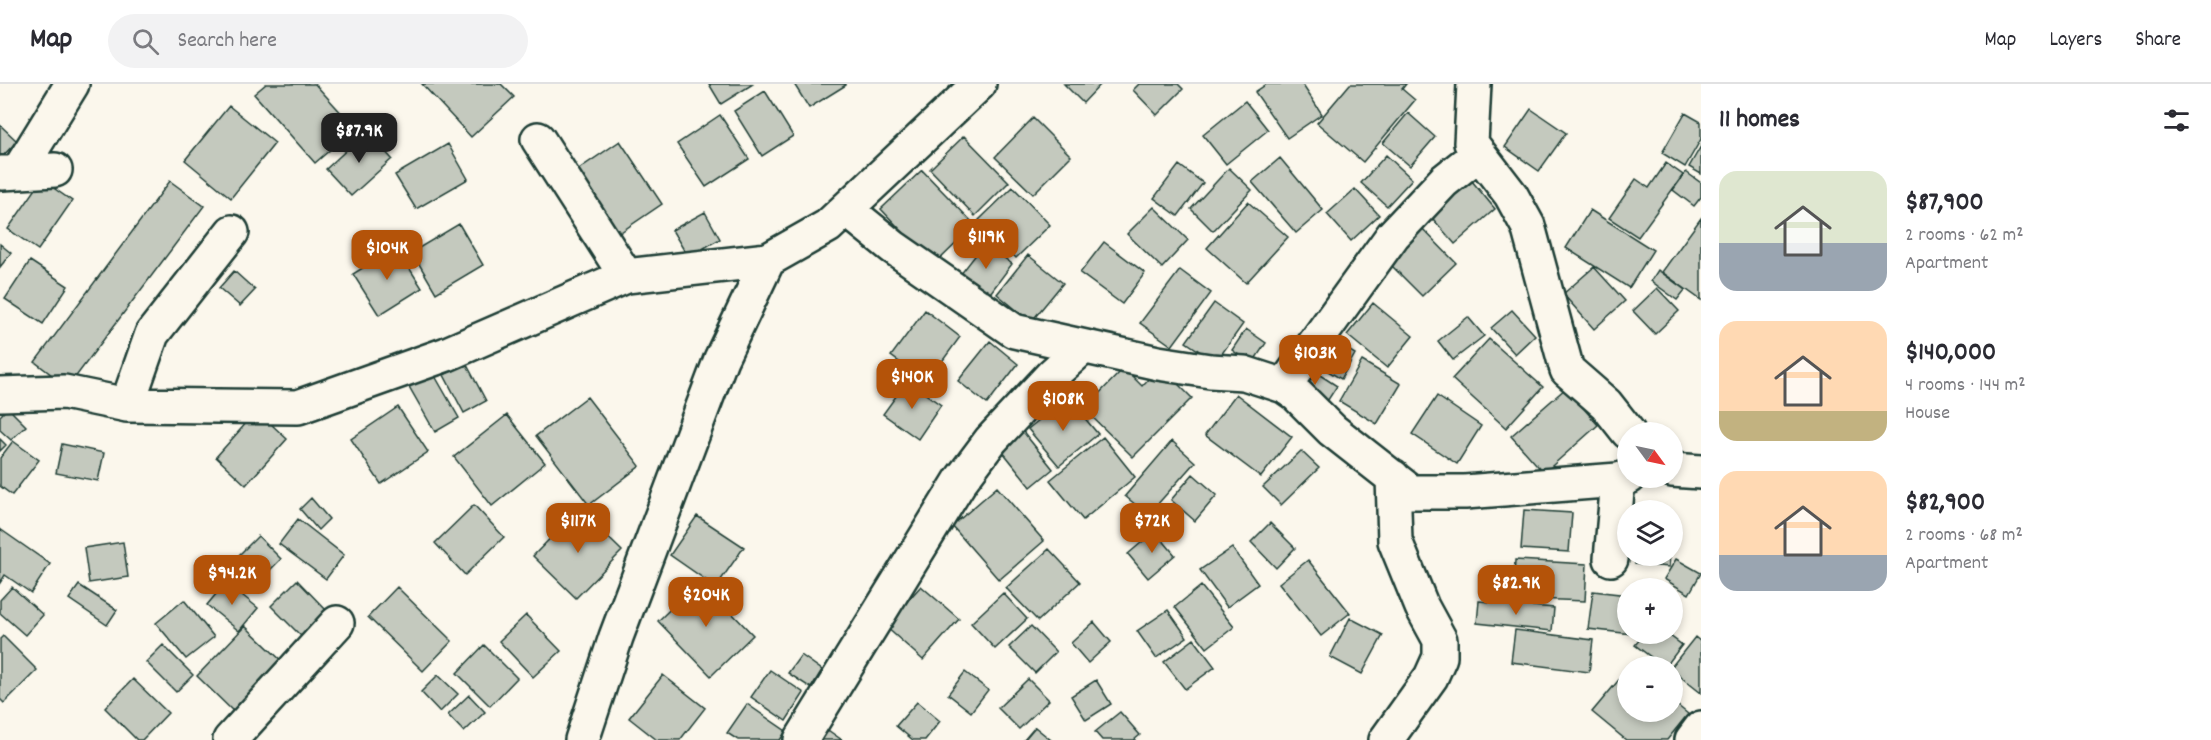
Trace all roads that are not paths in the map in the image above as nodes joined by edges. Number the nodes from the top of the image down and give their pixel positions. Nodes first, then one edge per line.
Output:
1 (72, 84) edge
2 (979, 84) edge
3 (1474, 84) edge
4 (538, 139) dead end
5 (1478, 154) junction
6 (55, 170) dead end
7 (9, 173) edge
8 (846, 209) junction
9 (232, 232) dead end
10 (768, 260) junction
11 (626, 276) junction
12 (1083, 347) junction
13 (1284, 386) junction
14 (0, 394) edge
15 (127, 405) junction
16 (1620, 422) edge
17 (1683, 471) edge
18 (1701, 472) edge
19 (1393, 477) junction
20 (1617, 479) edge
21 (1622, 488) edge
22 (1611, 559) dead end
23 (337, 623) dead end
24 (1701, 728) edge
25 (230, 740) edge
26 (582, 740) edge
27 (801, 740) edge
28 (1386, 740) edge
29 (1692, 740) edge

1 - 7 street
2 - 8 street
3 - 5 street
4 - 11 street
5 - 13 street
5 - 16 street
6 - 7 street
8 - 10 street
8 - 12 street
9 - 15 street
10 - 11 street
10 - 26 street
11 - 15 street
12 - 13 street
12 - 27 street
13 - 19 street
14 - 15 street
17 - 18 street
19 - 20 street
19 - 28 street
21 - 22 street
23 - 25 street
24 - 29 street

